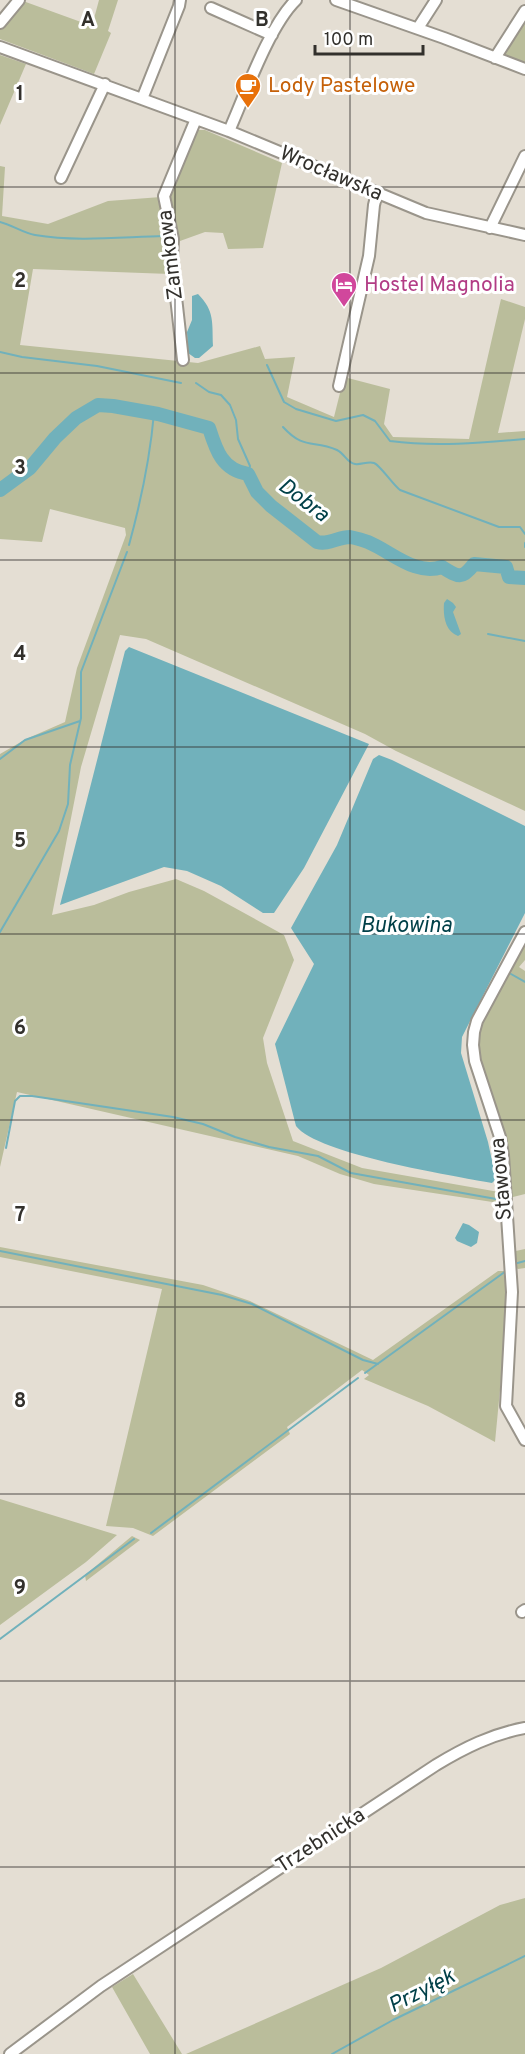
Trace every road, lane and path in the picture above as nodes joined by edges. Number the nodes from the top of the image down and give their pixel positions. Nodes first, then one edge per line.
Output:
1 (19, 0) edge
2 (180, 0) edge
3 (296, 0) edge
4 (336, 0) edge
5 (436, 0) edge
6 (211, 8) dead end
7 (525, 10) edge
8 (0, 23) edge
9 (418, 28) junction
10 (272, 35) junction
11 (0, 47) edge
12 (495, 58) junction
13 (525, 69) edge
14 (105, 84) junction
15 (142, 99) junction
16 (196, 119) junction
17 (229, 131) junction
18 (525, 156) edge
19 (61, 178) dead end
20 (377, 193) junction
21 (490, 228) junction
22 (525, 235) edge
23 (183, 360) dead end
24 (339, 386) dead end
25 (525, 932) edge
26 (525, 1440) edge
27 (525, 1728) edge
28 (10, 2054) edge

1 - 8 street
2 - 15 street
3 - 10 street
4 - 9 street
5 - 9 street
6 - 10 street
7 - 12 street
9 - 12 street
10 - 17 street
11 - 14 street, Wrocławska
12 - 13 street
14 - 15 street, Wrocławska
14 - 19 street
15 - 16 street, Wrocławska
16 - 17 street, Wrocławska
16 - 23 street, Zamkowa
17 - 20 street, Wrocławska
18 - 21 street
20 - 21 street, Wrocławska
20 - 24 street
21 - 22 street, Wrocławska
25 - 26 street, Stawowa
27 - 28 street, Trzebnicka

